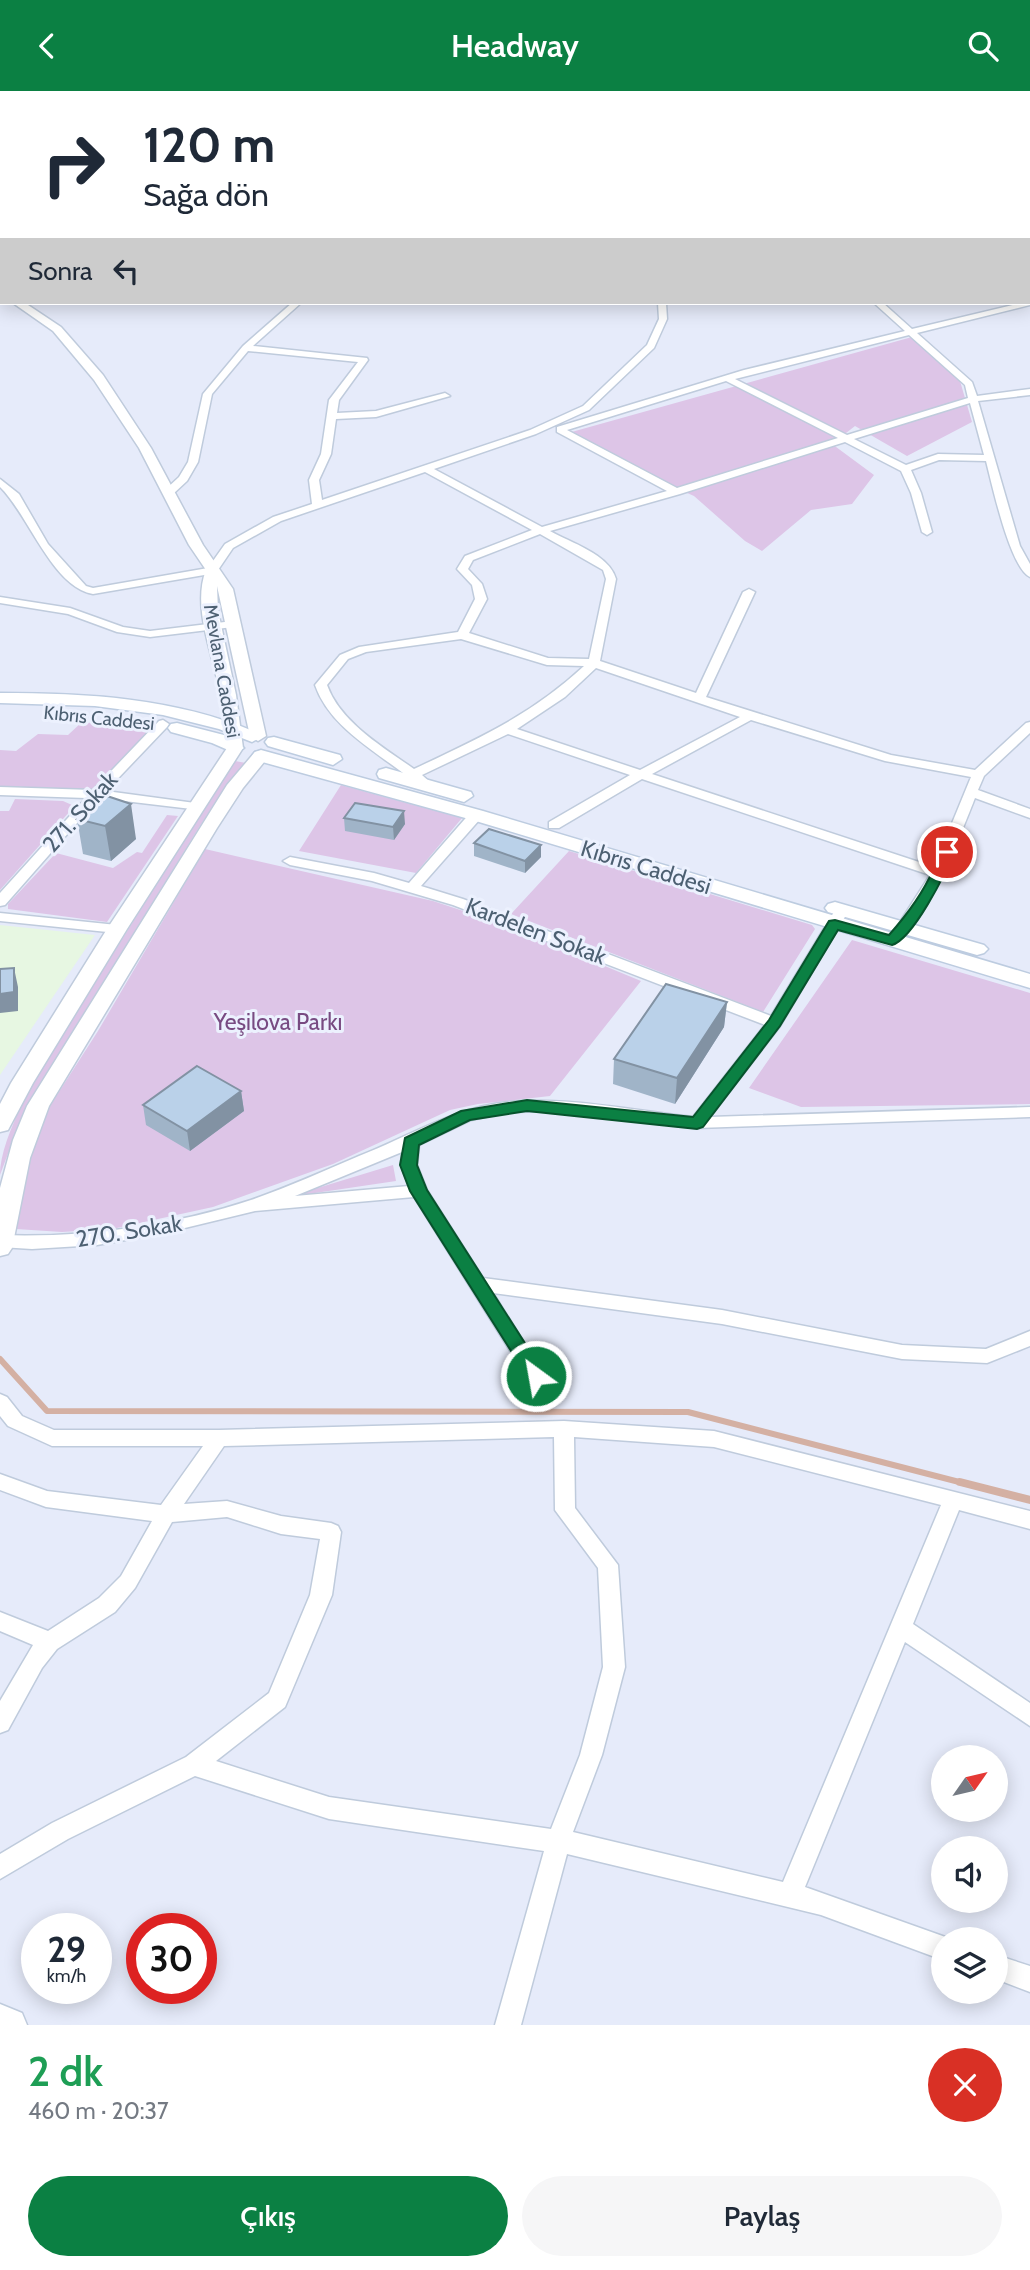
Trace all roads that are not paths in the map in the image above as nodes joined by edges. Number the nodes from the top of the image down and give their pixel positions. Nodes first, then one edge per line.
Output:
1 (21, 305) edge
2 (295, 305) edge
3 (662, 305) edge
4 (880, 305) edge
5 (1022, 305) edge
6 (910, 332) junction
7 (246, 348) junction
8 (727, 378) junction
9 (1030, 392) edge
10 (445, 396) dead end
11 (973, 399) junction
12 (332, 416) junction
13 (560, 429) junction
14 (533, 432) junction
15 (850, 438) junction
16 (989, 458) junction
17 (425, 468) junction
18 (905, 469) junction
19 (0, 482) edge
20 (169, 492) junction
21 (676, 492) junction
22 (317, 505) junction
23 (542, 530) junction
24 (927, 532) dead end
25 (1024, 552) edge
26 (212, 571) junction
27 (1030, 574) edge
28 (749, 592) dead end
29 (0, 600) edge
30 (233, 624) junction
31 (214, 627) junction
32 (462, 635) junction
33 (594, 663) junction
34 (700, 697) junction
35 (0, 698) edge
36 (0, 712) edge
37 (750, 716) junction
38 (163, 724) junction
39 (233, 727) junction
40 (1029, 728) edge
41 (507, 730) junction
42 (256, 744) junction
43 (978, 774) junction
44 (640, 775) junction
45 (420, 779) junction
46 (0, 791) edge
47 (971, 793) junction
48 (96, 794) junction
49 (195, 807) junction
50 (1030, 814) edge
51 (476, 815) junction
52 (554, 825) junction
53 (290, 861) dead end
54 (939, 873) junction
55 (412, 888) junction
56 (0, 902) edge
57 (0, 916) edge
58 (838, 917) junction
59 (117, 929) junction
60 (898, 934) junction
61 (1030, 966) edge
62 (1030, 981) edge
63 (775, 1023) junction
64 (1030, 1112) edge
65 (697, 1123) junction
66 (0, 1125) edge
67 (411, 1142) junction
68 (419, 1191) junction
69 (255, 1205) junction
70 (0, 1244) edge
71 (478, 1284) junction
72 (1030, 1339) edge
73 (536, 1376) dead end
74 (0, 1402) edge
75 (564, 1429) junction
76 (219, 1438) junction
77 (0, 1482) edge
78 (953, 1500) junction
79 (166, 1514) junction
80 (1030, 1520) edge
81 (0, 1621) edge
82 (900, 1627) junction
83 (49, 1642) junction
84 (1030, 1716) edge
85 (0, 1723) edge
86 (194, 1765) junction
87 (558, 1842) junction
88 (0, 1867) edge
89 (789, 1896) junction
90 (931, 1944) edge
91 (1008, 1971) edge
92 (1030, 1979) edge
93 (0, 2021) edge
94 (10, 2025) edge
95 (508, 2025) edge

1 - 20 street, Mevlana Caddesi
2 - 7 street
3 - 14 street
4 - 6 street
5 - 6 street
6 - 8 street
6 - 11 street
7 - 12 street
7 - 20 street
8 - 13 street
8 - 15 street
9 - 11 street
10 - 12 street
11 - 15 street
11 - 16 street
12 - 22 street
13 - 14 street
13 - 21 street
14 - 17 street
15 - 18 street
15 - 21 street
16 - 18 street
16 - 25 street
17 - 22 street
17 - 23 street
18 - 24 street
19 - 26 street
20 - 26 street, Mevlana Caddesi
21 - 23 street
22 - 26 street
23 - 32 street
23 - 33 street
25 - 27 street
26 - 30 street
26 - 31 street, Mevlana Caddesi
28 - 34 street
29 - 31 street
30 - 31 street
30 - 42 street
31 - 39 street, Mevlana Caddesi
32 - 33 street
32 - 45 street
33 - 34 street
33 - 41 street
34 - 37 street
35 - 39 main road
36 - 38 main road, Kıbrıs Caddesi
37 - 43 street
37 - 44 street
38 - 42 main road, Kıbrıs Caddesi
38 - 48 street, 271. Sokak
39 - 42 main road
40 - 43 street
41 - 44 street
41 - 45 street
42 - 45 main road
42 - 49 street, Mevlana Caddesi
42 - 51 main road, Kıbrıs Caddesi
42 - 70 street
43 - 47 street
44 - 52 street
44 - 54 street
45 - 52 main road
46 - 48 street
47 - 50 street
47 - 54 street
48 - 49 street
48 - 56 street, 271. Sokak
49 - 59 street, Mevlana Caddesi
51 - 55 street
51 - 58 main road, Kıbrıs Caddesi
52 - 58 main road
53 - 55 street, Kardelen Sokak
54 - 60 street
55 - 63 street, Kardelen Sokak
57 - 59 street
58 - 60 main road, Kıbrıs Caddesi
58 - 63 street
59 - 66 street, Mevlana Caddesi
60 - 61 main road
60 - 62 main road, Kıbrıs Caddesi
63 - 65 street
64 - 65 street
65 - 67 street
67 - 68 street
67 - 69 street
68 - 69 street
68 - 71 street
69 - 70 street, 270. Sokak
71 - 72 street
71 - 73 street
74 - 76 street
75 - 76 street
75 - 78 street
75 - 87 street
76 - 79 street
77 - 79 street
78 - 80 street
78 - 82 street
79 - 83 street
79 - 86 street
81 - 83 street
82 - 84 street
82 - 89 street
83 - 85 street
86 - 87 street
86 - 88 street
87 - 89 street
87 - 95 street
89 - 90 street
91 - 92 street
93 - 94 street

